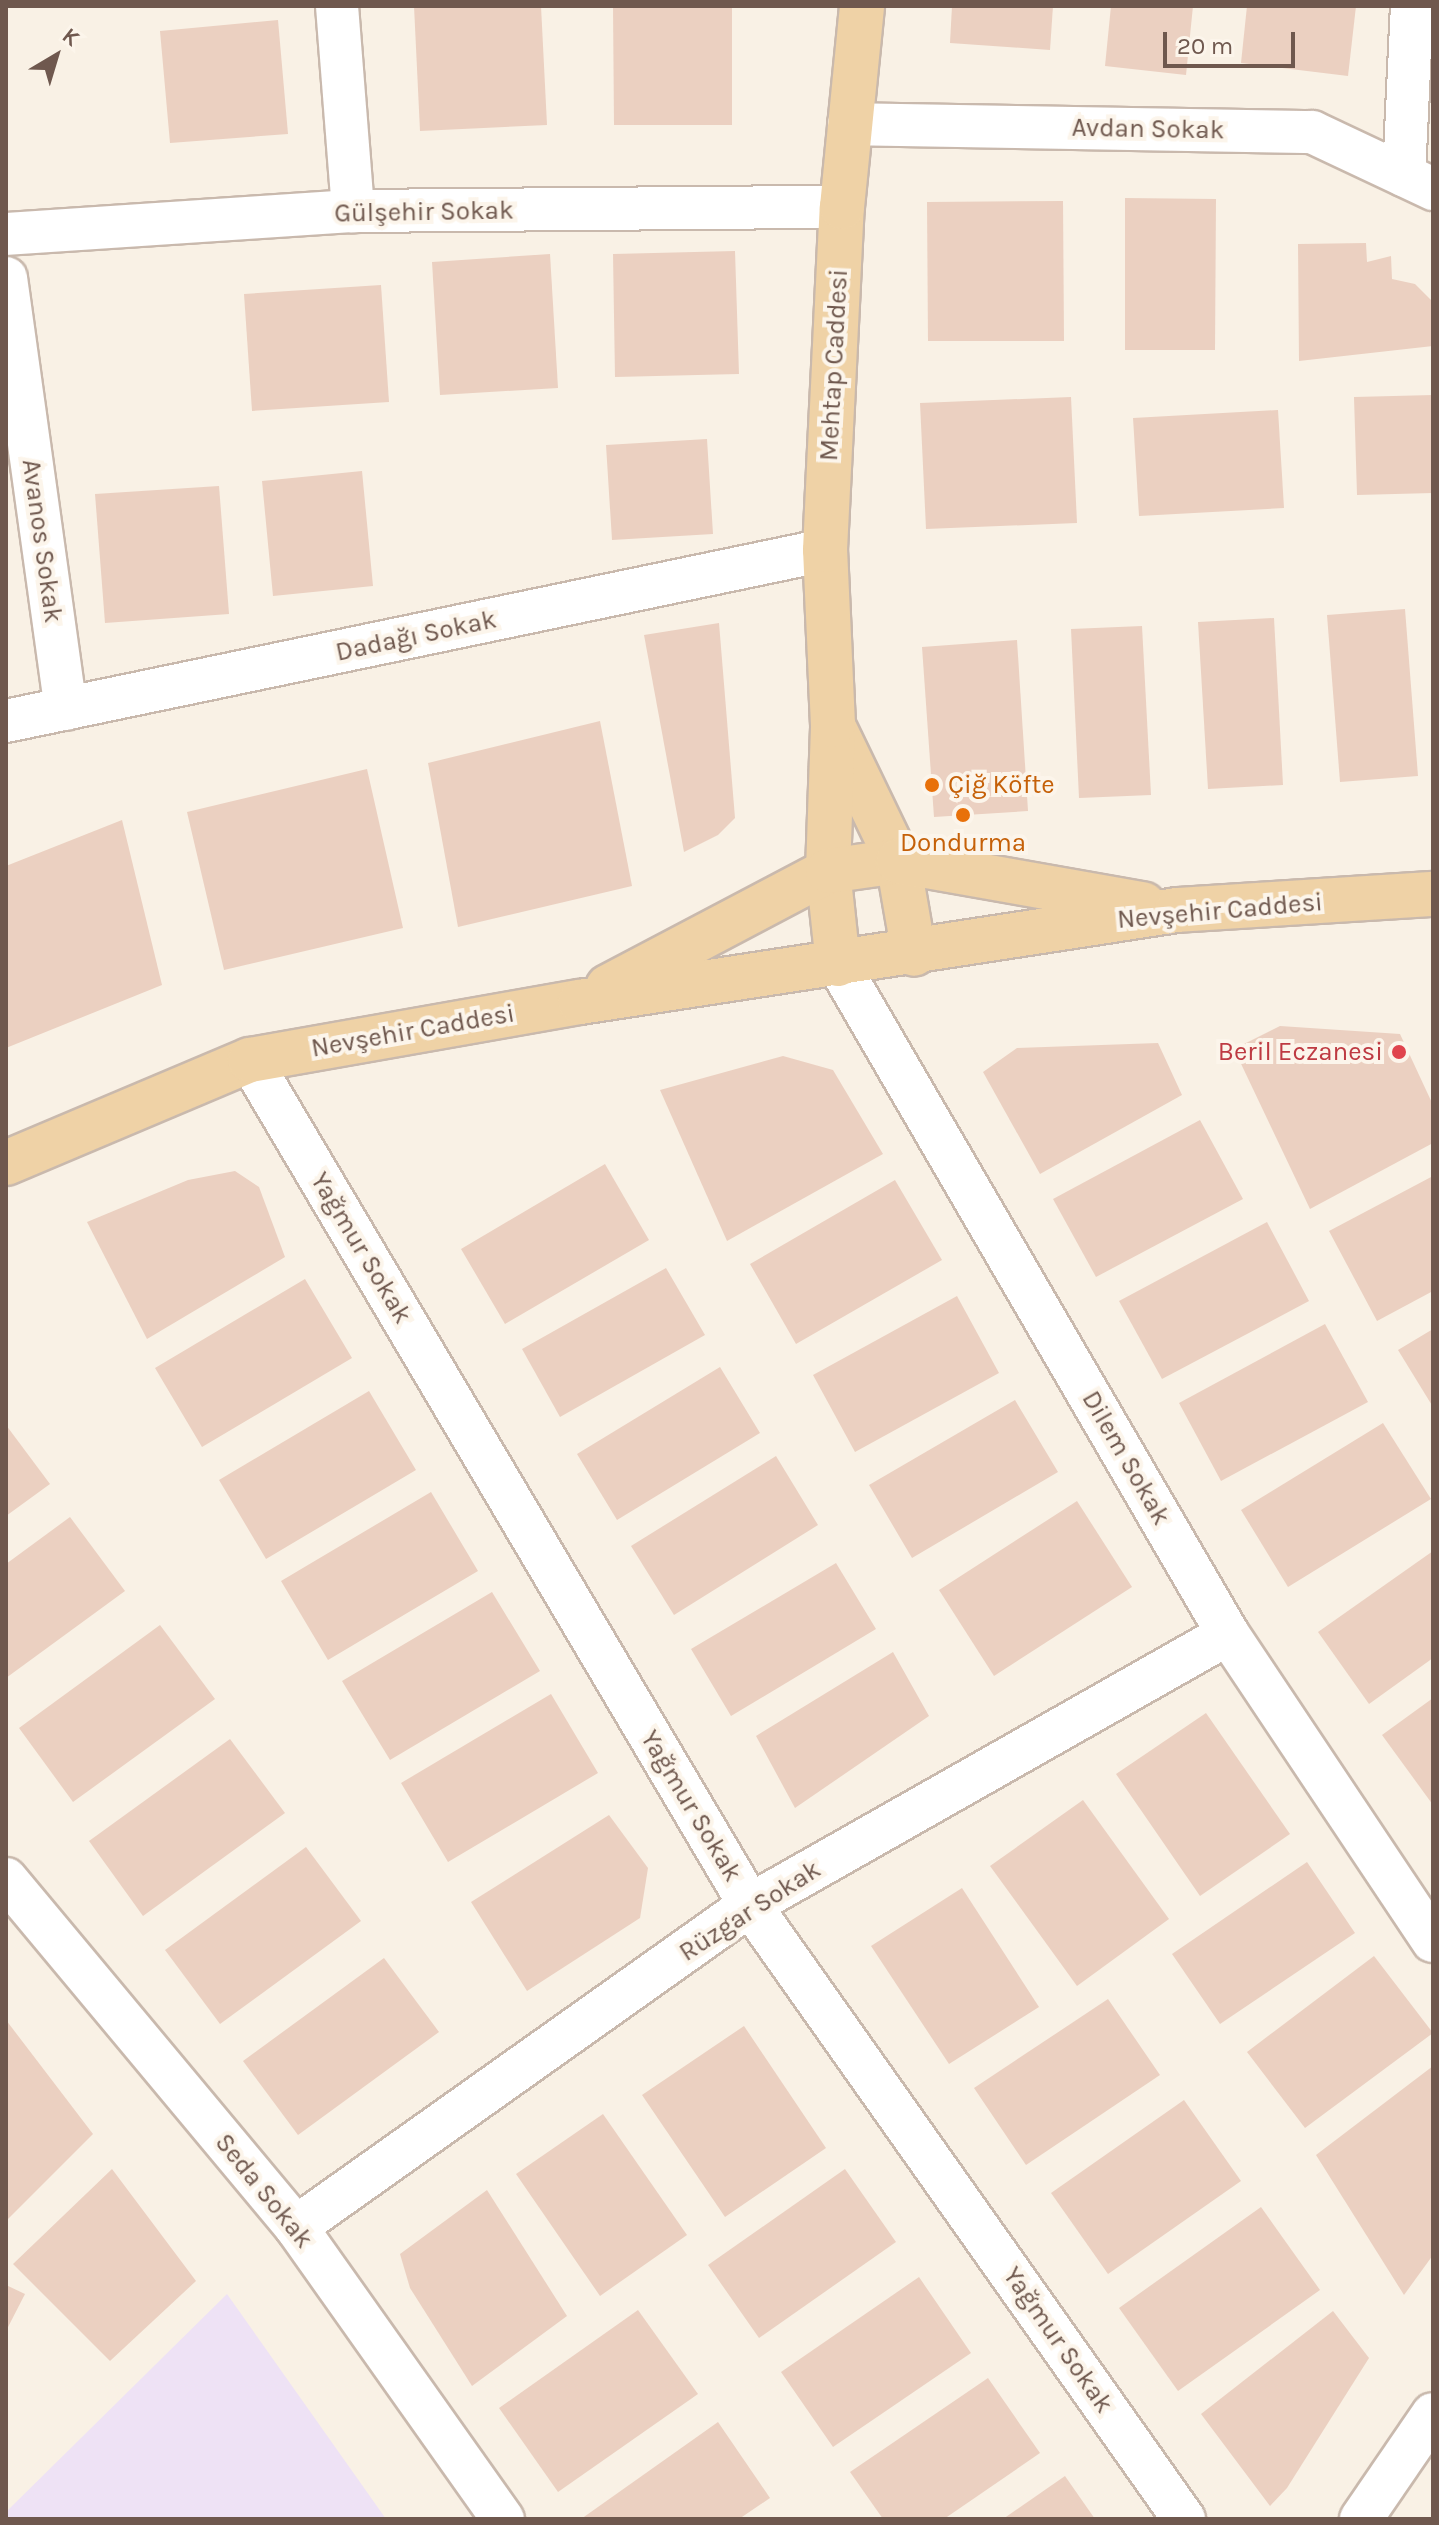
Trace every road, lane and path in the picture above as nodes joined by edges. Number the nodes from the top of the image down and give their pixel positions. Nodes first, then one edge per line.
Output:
1 (337, 6) edge
2 (862, 6) edge
3 (1412, 6) edge
4 (849, 124) junction
5 (1419, 182) edge
6 (842, 207) junction
7 (353, 211) junction
8 (6, 234) edge
9 (6, 278) edge
10 (825, 550) junction
11 (66, 709) junction
12 (6, 721) edge
13 (833, 725) junction
14 (898, 861) junction
15 (828, 871) junction
16 (1433, 894) edge
17 (1177, 910) junction
18 (914, 954) junction
19 (838, 964) junction
20 (580, 1002) junction
21 (250, 1060) junction
22 (6, 1163) edge
23 (1228, 1634) junction
24 (6, 1879) edge
25 (750, 1905) junction
26 (1433, 1941) edge
27 (296, 2227) junction
28 (1433, 2414) edge
29 (503, 2519) edge
30 (1184, 2519) edge
31 (1361, 2519) edge

1 - 7 street
2 - 4 main road, Mehtap Caddesi
3 - 5 street
4 - 5 street, Avdan Sokak
4 - 6 main road, Mehtap Caddesi
6 - 7 street, Gülşehir Sokak
6 - 10 main road, Mehtap Caddesi
7 - 8 street, Gülşehir Sokak
9 - 11 street, Avanos Sokak
10 - 11 street, Dadağı Sokak
10 - 13 main road, Mehtap Caddesi
11 - 12 street, Dadağı Sokak
13 - 14 main road
13 - 15 main road, Mehtap Caddesi
14 - 15 main road
14 - 17 main road
14 - 18 main road
15 - 19 main road, Mehtap Caddesi
15 - 20 main road
16 - 17 main road, Nevşehir Caddesi
17 - 18 main road, Nevşehir Caddesi
18 - 19 main road, Nevşehir Caddesi
19 - 20 main road, Nevşehir Caddesi
19 - 23 street, Dilem Sokak
20 - 21 main road, Nevşehir Caddesi
21 - 22 main road, Nevşehir Caddesi
21 - 25 street, Yağmur Sokak
23 - 25 street, Rüzgar Sokak
23 - 26 street, Dilem Sokak
24 - 27 street, Seda Sokak
25 - 27 street, Rüzgar Sokak
25 - 30 street, Yağmur Sokak
27 - 29 street, Seda Sokak
28 - 31 street

